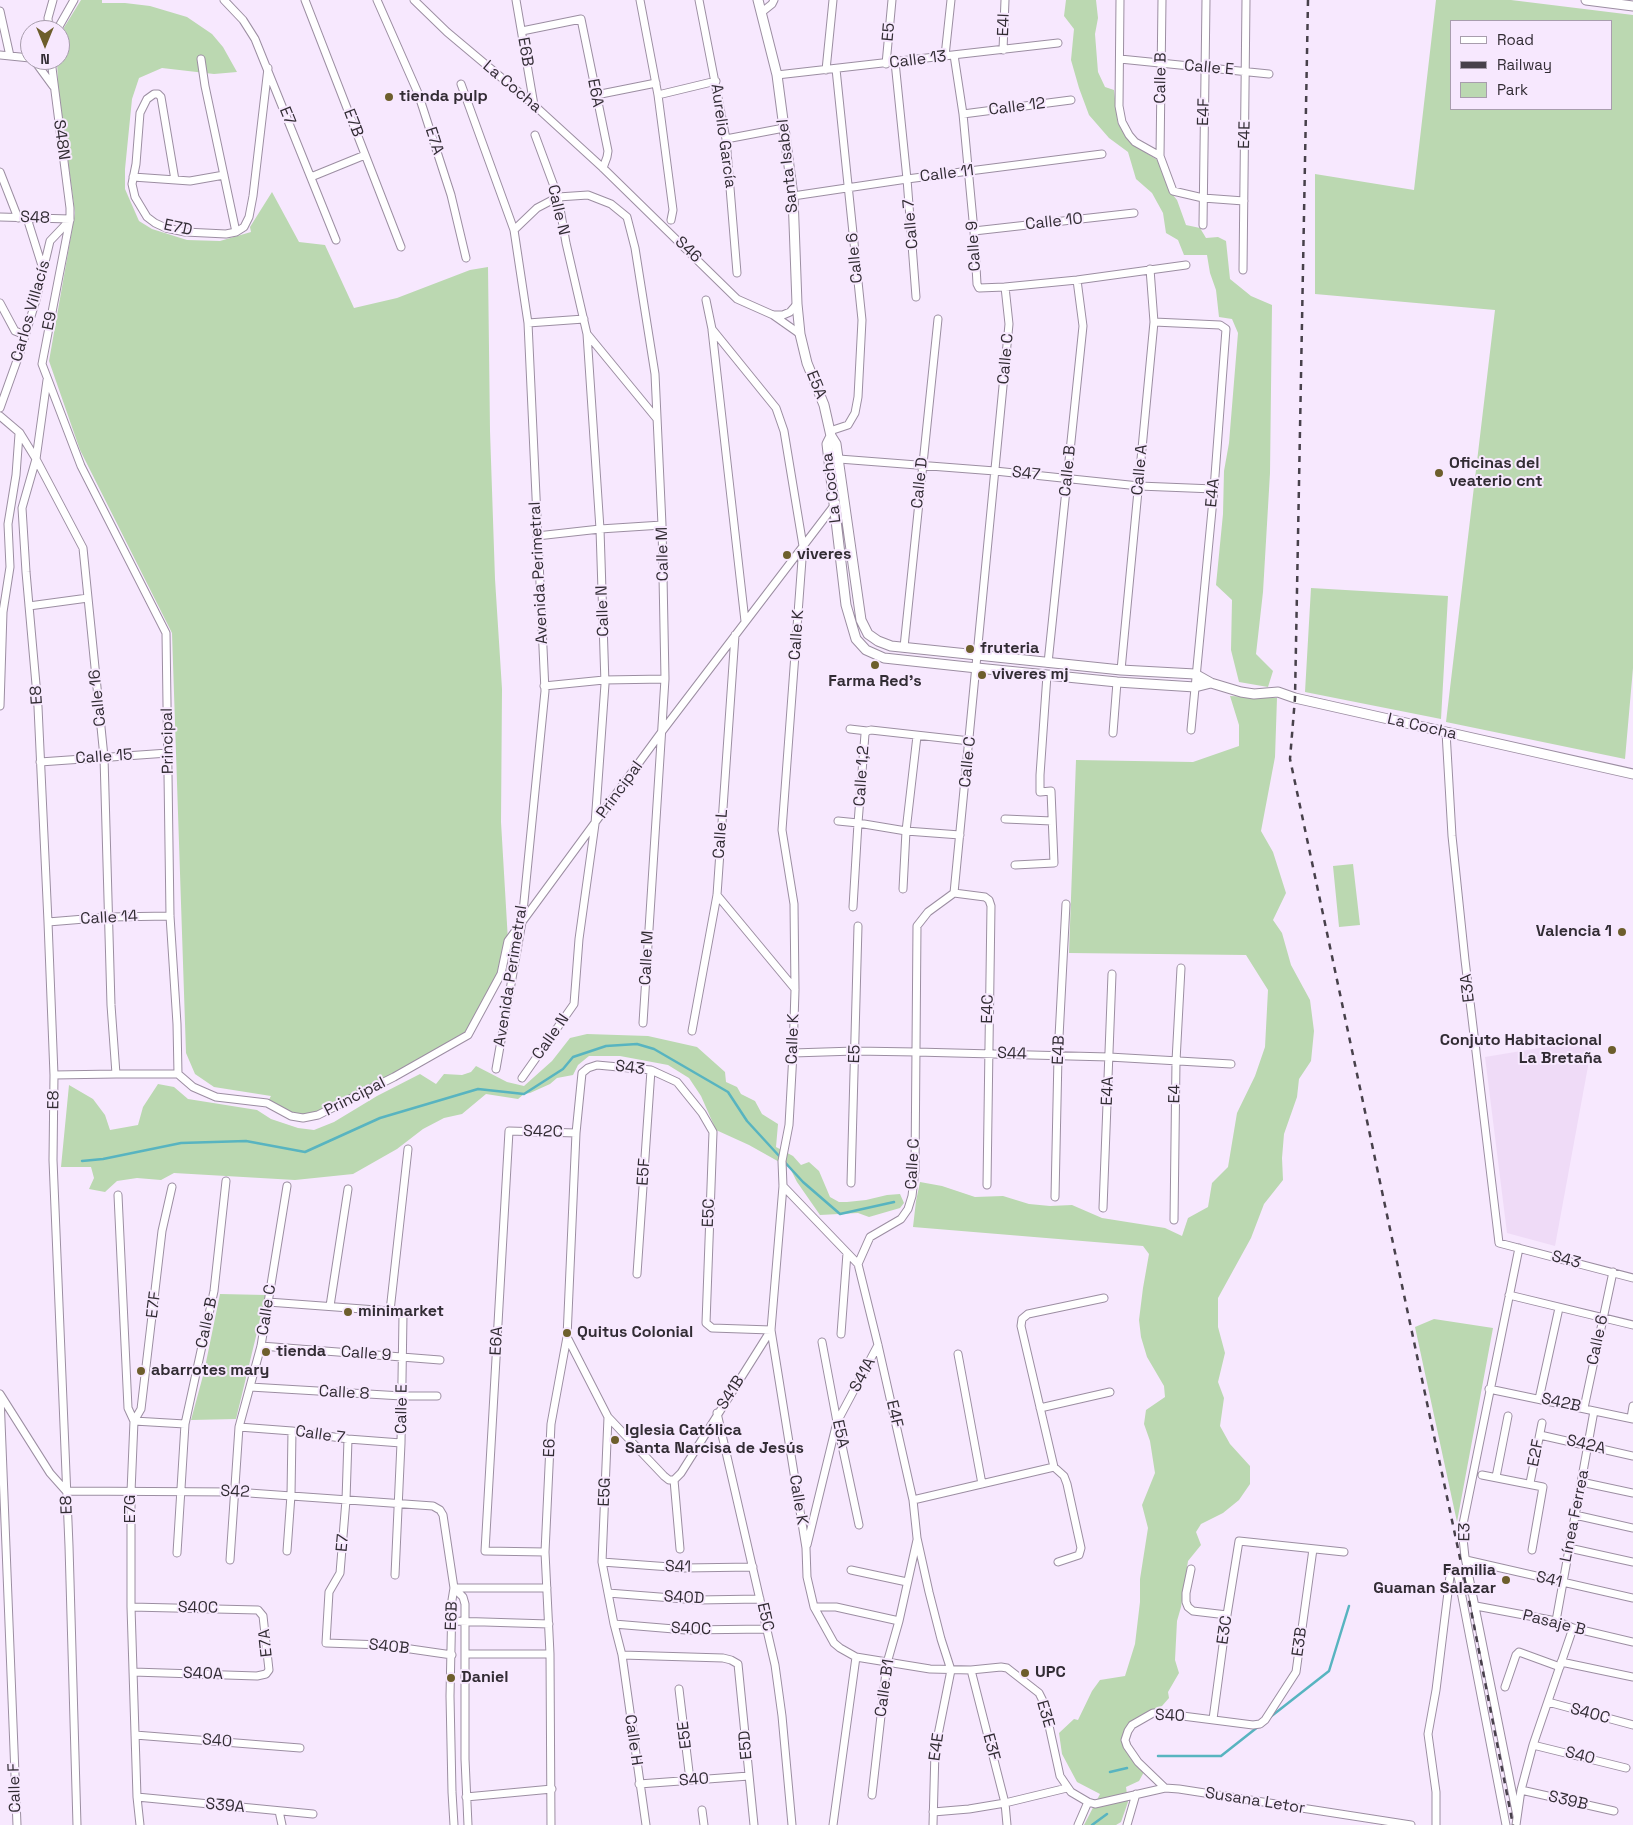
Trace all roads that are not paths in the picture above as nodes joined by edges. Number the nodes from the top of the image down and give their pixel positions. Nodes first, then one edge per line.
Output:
1 (52, 0) edge
2 (74, 0) edge
3 (224, 0) edge
4 (305, 0) edge
5 (377, 0) edge
6 (414, 0) edge
7 (516, 0) edge
8 (640, 0) edge
9 (699, 0) edge
10 (758, 0) edge
11 (774, 0) edge
12 (833, 0) edge
13 (892, 0) edge
14 (951, 0) edge
15 (1005, 0) edge
16 (1120, 0) edge
17 (1162, 0) edge
18 (1206, 0) edge
19 (1246, 0) edge
20 (1586, 0) edge
21 (1633, 6) edge
22 (0, 11) edge
23 (762, 12) junction
24 (48, 20) edge
25 (62, 20) edge
26 (522, 31) junction
27 (1058, 43) dead end
28 (1003, 50) junction
29 (0, 55) edge
30 (954, 55) junction
31 (10, 56) junction
32 (945, 56) junction
33 (20, 57) edge
34 (201, 59) dead end
35 (1120, 59) junction
36 (895, 62) junction
37 (1162, 63) junction
38 (886, 64) junction
39 (268, 68) junction
40 (1205, 68) junction
41 (41, 70) edge
42 (52, 70) edge
43 (826, 70) junction
44 (836, 70) junction
45 (1246, 72) junction
46 (1269, 74) dead end
47 (777, 75) junction
48 (716, 81) junction
49 (656, 82) junction
50 (461, 84) dead end
51 (54, 88) junction
52 (596, 95) junction
53 (658, 95) junction
54 (1071, 100) dead end
55 (534, 105) junction
56 (963, 114) junction
57 (784, 128) junction
58 (534, 135) dead end
59 (726, 138) junction
60 (1102, 154) dead end
61 (365, 155) junction
62 (1160, 156) junction
63 (603, 168) junction
64 (0, 172) edge
65 (967, 172) junction
66 (610, 174) joint
67 (224, 175) junction
68 (133, 177) junction
69 (311, 177) junction
70 (907, 179) junction
71 (175, 180) junction
72 (848, 187) junction
73 (793, 196) junction
74 (558, 197) junction
75 (1203, 198) junction
76 (1244, 201) junction
77 (1134, 213) dead end
78 (0, 217) edge
79 (18, 218) junction
80 (27, 218) junction
81 (70, 219) junction
82 (671, 220) dead end
83 (1203, 225) dead end
84 (514, 230) junction
85 (974, 231) junction
86 (236, 232) junction
87 (336, 240) dead end
88 (401, 247) dead end
89 (466, 258) dead end
90 (1186, 265) dead end
91 (1150, 269) junction
92 (43, 270) junction
93 (1243, 270) dead end
94 (737, 273) dead end
95 (1077, 280) junction
96 (1005, 287) junction
97 (916, 296) dead end
98 (706, 300) dead end
99 (0, 303) edge
100 (797, 304) junction
101 (773, 315) junction
102 (584, 319) junction
103 (938, 319) dead end
104 (1154, 322) junction
105 (528, 323) junction
106 (712, 329) junction
107 (587, 334) junction
108 (800, 334) junction
109 (25, 335) junction
110 (42, 364) joint
111 (47, 378) junction
112 (0, 408) edge
113 (0, 416) edge
114 (657, 419) junction
115 (20, 433) junction
116 (830, 433) junction
117 (36, 459) junction
118 (839, 459) junction
119 (922, 465) junction
120 (995, 470) junction
121 (1067, 478) junction
122 (1139, 486) junction
123 (1214, 489) junction
124 (843, 493) junction
125 (835, 505) junction
126 (662, 525) junction
127 (600, 529) junction
128 (537, 536) junction
129 (803, 546) junction
130 (88, 598) junction
131 (29, 606) junction
132 (1, 610) edge
133 (746, 621) junction
134 (735, 635) junction
135 (904, 647) junction
136 (978, 655) junction
137 (1048, 663) junction
138 (977, 668) junction
139 (1121, 670) junction
140 (1047, 674) junction
141 (1195, 674) junction
142 (665, 679) junction
143 (604, 680) junction
144 (1117, 682) junction
145 (1211, 683) junction
146 (544, 686) junction
147 (1195, 686) junction
148 (0, 706) edge
149 (850, 729) dead end
150 (663, 730) junction
151 (1191, 730) dead end
152 (867, 731) junction
153 (1446, 732) junction
154 (1113, 733) dead end
155 (917, 736) junction
156 (970, 740) junction
157 (168, 753) junction
158 (104, 757) junction
159 (40, 762) junction
160 (1633, 774) edge
161 (1005, 819) dead end
162 (838, 821) dead end
163 (1052, 821) junction
164 (858, 823) junction
165 (596, 824) junction
166 (906, 830) junction
167 (960, 835) junction
168 (1015, 865) dead end
169 (903, 889) dead end
170 (954, 893) junction
171 (717, 895) junction
172 (1066, 904) dead end
173 (853, 907) dead end
174 (170, 916) junction
175 (110, 917) junction
176 (48, 922) junction
177 (522, 922) junction
178 (858, 926) dead end
179 (1181, 968) dead end
180 (1112, 974) dead end
181 (795, 990) junction
182 (643, 1023) dead end
183 (692, 1031) dead end
184 (855, 1051) junction
185 (916, 1052) junction
186 (793, 1053) junction
187 (987, 1054) junction
188 (1058, 1056) junction
189 (1109, 1057) junction
190 (1176, 1060) junction
191 (1230, 1064) dead end
192 (496, 1069) dead end
193 (651, 1070) junction
194 (582, 1073) joint
195 (116, 1074) junction
196 (178, 1074) junction
197 (54, 1075) junction
198 (522, 1078) dead end
199 (509, 1131) joint
200 (713, 1132) joint
201 (576, 1133) junction
202 (408, 1149) dead end
203 (226, 1181) dead end
204 (850, 1183) dead end
205 (987, 1185) dead end
206 (287, 1186) dead end
207 (783, 1186) junction
208 (172, 1187) dead end
209 (348, 1189) dead end
210 (118, 1195) dead end
211 (1055, 1197) dead end
212 (1104, 1208) dead end
213 (1174, 1220) dead end
214 (1499, 1243) joint
215 (1519, 1248) junction
216 (846, 1254) junction
217 (858, 1264) junction
218 (1612, 1272) junction
219 (637, 1274) dead end
220 (1633, 1278) edge
221 (1508, 1296) junction
222 (1104, 1298) dead end
223 (268, 1302) junction
224 (330, 1306) junction
225 (1559, 1308) junction
226 (390, 1311) junction
227 (1603, 1318) junction
228 (1633, 1325) edge
229 (771, 1330) junction
230 (841, 1334) dead end
231 (567, 1337) junction
232 (822, 1342) dead end
233 (878, 1345) junction
234 (261, 1346) junction
235 (958, 1354) dead end
236 (402, 1357) junction
237 (440, 1360) dead end
238 (250, 1387) junction
239 (1489, 1389) junction
240 (1110, 1392) dead end
241 (0, 1393) edge
242 (402, 1396) junction
243 (438, 1396) dead end
244 (1539, 1399) junction
245 (1633, 1406) edge
246 (1040, 1408) junction
247 (1584, 1408) junction
248 (1594, 1410) junction
249 (718, 1413) junction
250 (1508, 1416) dead end
251 (608, 1417) junction
252 (1632, 1418) edge
253 (134, 1422) junction
254 (837, 1422) junction
255 (1542, 1423) dead end
256 (185, 1424) junction
257 (239, 1427) junction
258 (292, 1431) junction
259 (1540, 1435) junction
260 (348, 1439) junction
261 (401, 1443) junction
262 (1588, 1446) junction
263 (1633, 1456) edge
264 (1054, 1466) junction
265 (1482, 1474) dead end
266 (1496, 1478) junction
267 (674, 1480) junction
268 (1581, 1482) junction
269 (982, 1484) junction
270 (1530, 1484) junction
271 (180, 1490) junction
272 (66, 1491) junction
273 (131, 1492) junction
274 (235, 1492) junction
275 (1633, 1493) edge
276 (291, 1495) junction
277 (346, 1500) junction
278 (913, 1500) junction
279 (398, 1504) junction
280 (1575, 1515) junction
281 (859, 1525) dead end
282 (1633, 1528) edge
283 (918, 1538) junction
284 (806, 1548) junction
285 (1569, 1548) junction
286 (680, 1549) dead end
287 (1313, 1549) junction
288 (1532, 1550) dead end
289 (287, 1551) dead end
290 (545, 1552) junction
291 (1344, 1552) dead end
292 (177, 1553) dead end
293 (230, 1560) dead end
294 (1466, 1560) junction
295 (602, 1562) junction
296 (1058, 1562) dead end
297 (1633, 1562) edge
298 (753, 1567) junction
299 (1191, 1569) dead end
300 (851, 1570) dead end
301 (395, 1574) dead end
302 (907, 1582) junction
303 (1562, 1583) junction
304 (454, 1588) junction
305 (547, 1588) junction
306 (608, 1593) junction
307 (1633, 1598) edge
308 (760, 1599) junction
309 (814, 1606) junction
310 (1476, 1606) junction
311 (131, 1607) junction
312 (1227, 1615) junction
313 (263, 1616) joint
314 (899, 1620) junction
315 (452, 1621) junction
316 (1556, 1621) junction
317 (466, 1622) junction
318 (549, 1624) junction
319 (614, 1624) junction
320 (1573, 1628) junction
321 (768, 1629) junction
322 (1633, 1642) edge
323 (326, 1643) joint
324 (466, 1654) junction
325 (550, 1654) junction
326 (452, 1655) junction
327 (622, 1655) junction
328 (856, 1657) junction
329 (887, 1663) junction
330 (1560, 1664) junction
331 (269, 1670) joint
332 (952, 1670) junction
333 (970, 1670) junction
334 (134, 1672) junction
335 (1633, 1677) edge
336 (1505, 1687) dead end
337 (679, 1689) dead end
338 (1548, 1702) junction
339 (1213, 1719) junction
340 (1260, 1724) joint
341 (1633, 1725) edge
342 (135, 1735) junction
343 (1533, 1745) junction
344 (300, 1748) dead end
345 (465, 1759) junction
346 (451, 1760) junction
347 (1626, 1768) dead end
348 (749, 1776) junction
349 (690, 1780) junction
350 (639, 1784) junction
351 (552, 1788) junction
352 (1067, 1788) junction
353 (1165, 1788) junction
354 (1521, 1790) junction
355 (872, 1795) dead end
356 (1133, 1795) junction
357 (466, 1797) junction
358 (137, 1798) junction
359 (1005, 1803) junction
360 (1091, 1803) junction
361 (702, 1810) dead end
362 (280, 1811) junction
363 (1614, 1811) dead end
364 (933, 1812) junction
365 (313, 1814) dead end
366 (1517, 1816) junction
367 (1371, 1822) edge
368 (17, 1825) edge
369 (77, 1825) edge
370 (140, 1825) edge
371 (282, 1825) edge
372 (454, 1825) edge
373 (468, 1825) edge
374 (551, 1825) edge
375 (646, 1825) edge
376 (704, 1825) edge
377 (754, 1825) edge
378 (792, 1825) edge
379 (833, 1825) edge
380 (933, 1825) edge
381 (1007, 1825) edge
382 (1078, 1825) edge
383 (1127, 1825) edge
384 (1411, 1825) edge
385 (1436, 1825) edge
386 (1506, 1825) edge
387 (1516, 1825) edge

1 - 24 street
2 - 25 street
3 - 39 street, E7
4 - 61 street, E7B
5 - 89 street, E7A
6 - 55 street, La Cocha
7 - 26 street, E6B
8 - 49 street
9 - 48 street, Aurelio García
10 - 23 street, Santa Isabel
11 - 23 street
12 - 43 street
13 - 38 street, E5
14 - 32 street
15 - 28 street, E4I
16 - 35 street
17 - 37 street, Calle B
18 - 40 street, E4F
19 - 45 street, E4E
20 - 21 street
22 - 31 street
23 - 47 street, Santa Isabel
26 - 52 street, E6A
26 - 55 street, E6B
27 - 28 street, Calle 13
28 - 30 street, Calle 13
29 - 31 street
30 - 32 street, Calle 13
30 - 56 street, Calle 9
31 - 33 street
32 - 36 street, Calle 13
34 - 67 street
35 - 37 street, Calle E
35 - 62 street
36 - 38 street, Calle 13
36 - 70 street, Calle 7
37 - 40 street, Calle E
37 - 62 street, Calle B
38 - 44 street, Calle 13
39 - 69 street, E7
39 - 86 street
40 - 45 street, Calle E
40 - 75 street, E4F
41 - 51 street
42 - 51 street, S48N
43 - 44 street, Calle 13
43 - 47 street, Calle 13
44 - 72 street, Calle 6
45 - 46 street, Calle E
45 - 76 street, E4E
47 - 57 street, Santa Isabel
48 - 53 street
48 - 59 street, Aurelio García
49 - 52 street
49 - 53 street
50 - 84 street, Avenida Perimetral
51 - 81 street, S48N
52 - 63 street, E6A
53 - 82 street
54 - 56 street, Calle 12
55 - 63 street, La Cocha
56 - 65 street, Calle 9
57 - 59 street
57 - 73 street, Santa Isabel
58 - 74 street, Calle N
59 - 94 street, Aurelio García
60 - 65 street, Calle 11
61 - 69 street
61 - 88 street, E7B
62 - 75 street
63 - 66 street, La Cocha
64 - 79 street
65 - 70 street, Calle 11
65 - 85 street, Calle 9
66 - 101 street, S46
67 - 71 street
67 - 86 street
68 - 71 street
68 - 71 street, E7D
68 - 86 street, E7D
69 - 87 street, E7
70 - 72 street, Calle 11
70 - 97 street, Calle 7
72 - 73 street, Calle 11
72 - 116 street, Calle 6
73 - 100 street, Santa Isabel
74 - 84 street, Calle M
74 - 102 street, Calle N
74 - 114 street, Calle M
75 - 76 street
75 - 83 street, E4F
76 - 93 street, E4E
77 - 85 street, Calle 10
78 - 79 street, S48
79 - 80 street, S48
80 - 81 street, S48
80 - 92 street
81 - 92 street, Carlos Villacís
81 - 110 street, E9
84 - 105 street, Avenida Perimetral
85 - 96 street, Calle 9
90 - 91 street, Calle 9
91 - 95 street, Calle 9
91 - 104 street, Calle A
92 - 109 street, Carlos Villacís
95 - 96 street, Calle 9
95 - 121 street, Calle B
96 - 120 street, Calle C
98 - 106 street, Calle K
99 - 109 street
100 - 101 street
100 - 108 street, Santa Isabel
101 - 108 street, S46
102 - 105 street
102 - 107 street, Calle N
103 - 119 street, Calle D
104 - 122 street, Calle A
104 - 123 street, E4A
105 - 128 street, Avenida Perimetral
106 - 129 street, Calle K
106 - 133 street, Calle K
107 - 114 street
107 - 127 street, Calle N
108 - 116 street, E5A
109 - 112 street, Carlos Villacís
110 - 111 street, Principal
111 - 117 street, E8
111 - 157 street, Principal
113 - 115 street, Calle 16
114 - 126 street, Calle M
115 - 117 street, Calle 16
115 - 132 street
116 - 118 street, La Cocha
116 - 125 street, La Cocha
117 - 130 street, Calle 16
117 - 131 street, E8
118 - 119 street, S47
118 - 124 street, La Cocha
119 - 120 street, S47
119 - 135 street, Calle D
120 - 121 street, S47
120 - 136 street, Calle C
121 - 122 street, S47
121 - 137 street, Calle B
122 - 123 street, S47
122 - 139 street, Calle A
123 - 141 street, E4A
124 - 125 street, Principal
124 - 135 street, La Cocha
125 - 129 street, Principal
125 - 138 street, La Cocha
126 - 127 street
126 - 142 street, Calle M
127 - 128 street
127 - 143 street, Calle N
128 - 146 street, Avenida Perimetral
129 - 133 street, Principal
129 - 181 street, Calle K
130 - 131 street
130 - 158 street, Calle 16
131 - 159 street, E8
132 - 148 street
133 - 134 street, Principal
134 - 150 street, Principal
134 - 171 street, Calle L
135 - 136 street, La Cocha
136 - 137 street, La Cocha
136 - 138 street, Calle C
137 - 139 street, La Cocha
138 - 140 street, La Cocha
138 - 156 street, Calle C
139 - 141 street, La Cocha
140 - 144 street, La Cocha
140 - 163 street
141 - 145 street, La Cocha
141 - 147 street, E4A
142 - 143 street
142 - 150 street, Calle M
143 - 146 street
143 - 165 street, Calle N
144 - 147 street, La Cocha
144 - 154 street
145 - 147 street, La Cocha
145 - 153 street, La Cocha
146 - 177 street, Avenida Perimetral
147 - 151 street, E4A
149 - 152 street
150 - 165 street, Principal
150 - 182 street, Calle M
152 - 155 street, Calle 1,2
152 - 164 street, Calle 1,2
153 - 160 street, La Cocha
153 - 214 street, E3A
155 - 156 street, Calle 1,2
155 - 166 street
156 - 167 street, Calle C
157 - 158 street, Calle 15
157 - 174 street, Principal
158 - 159 street, Calle 15
158 - 175 street, Calle 16
159 - 176 street, E8
161 - 163 street
162 - 164 street
163 - 168 street
164 - 166 street, Calle 1,2
164 - 173 street
165 - 177 street, Principal
165 - 198 street, Calle N
166 - 167 street, Calle 1,2
166 - 169 street
167 - 170 street, Calle C
170 - 185 street, Calle C
170 - 187 street, E4C
171 - 181 street
171 - 183 street, Calle L
172 - 188 street, E4B
174 - 175 street, Calle 14
174 - 196 street, Principal
175 - 176 street, Calle 14
175 - 195 street, Calle 16
176 - 197 street, E8
177 - 192 street, Avenida Perimetral
177 - 196 street, Principal
178 - 184 street, E5
179 - 190 street, E4
180 - 189 street, E4A
181 - 186 street, Calle K
184 - 185 street, S44
184 - 186 street, S44
184 - 204 street, E5
185 - 187 street, S44
185 - 217 street, Calle C
186 - 207 street, Calle K
187 - 188 street, S44
187 - 205 street, E4C
188 - 189 street, S44
188 - 211 street, E4B
189 - 190 street, S44
189 - 212 street, E4A
190 - 191 street, S44
190 - 213 street, E4
193 - 194 street, S43
193 - 200 street, S43
193 - 219 street, E5F
194 - 201 street, E6
195 - 196 street
195 - 197 street
197 - 272 street, E8
199 - 201 street, S42C
199 - 290 street, E6A
200 - 229 street, E5C
201 - 231 street, E6
202 - 226 street
203 - 256 street, Calle B
206 - 223 street, Calle C
207 - 216 street
207 - 229 street, Calle K
208 - 253 street, E7F
209 - 224 street
210 - 253 street, E7G
214 - 215 street, S43
215 - 218 street, S43
215 - 221 street, E3
216 - 217 street
216 - 230 street
217 - 233 street, E4F
218 - 220 street, S43
218 - 227 street, Calle 6
221 - 225 street
221 - 239 street, E3
222 - 246 street
223 - 224 street
223 - 234 street, Calle C
224 - 226 street
225 - 227 street
225 - 244 street
226 - 236 street, Calle E
227 - 228 street
227 - 247 street, Calle 6
229 - 249 street, S41B
229 - 284 street, Calle K
231 - 251 street, E5G
231 - 290 street, E6
232 - 254 street, E5A
233 - 254 street, S41A
233 - 278 street, E4F
234 - 236 street, Calle 9
234 - 238 street, Calle C
235 - 269 street
236 - 237 street, Calle 9
236 - 242 street, Calle E
238 - 242 street, Calle 8
238 - 257 street, Calle C
239 - 244 street, S42B
239 - 294 street, E3
240 - 246 street
241 - 272 street
241 - 368 street, Calle F
242 - 243 street, Calle 8
242 - 261 street, Calle E
244 - 247 street, S42B
245 - 252 street
246 - 264 street
247 - 248 street, S42B
248 - 252 street, S42B
248 - 262 street, Línea Ferrea
249 - 267 street, S41B
249 - 298 street, E5C
250 - 266 street
251 - 267 street
251 - 295 street, E5G
253 - 256 street
253 - 273 street, E7G
254 - 281 street, E5A
254 - 284 street, S41A
255 - 259 street, E2F
256 - 271 street, Calle B
257 - 258 street, Calle 7
257 - 274 street, Calle C
258 - 260 street, Calle 7
258 - 276 street
259 - 262 street, S42A
259 - 270 street, E2F
260 - 261 street, Calle 7
260 - 277 street, E7
261 - 279 street, Calle E
262 - 263 street, S42A
262 - 268 street, Línea Ferrea
264 - 269 street
264 - 296 street
265 - 266 street
266 - 270 street
267 - 286 street
268 - 275 street
268 - 280 street, Línea Ferrea
269 - 278 street
270 - 288 street
271 - 273 street, S42
271 - 274 street, S42
271 - 292 street, Calle B
272 - 273 street, S42
272 - 369 street, E8
273 - 311 street, E7G
274 - 276 street, S42
274 - 293 street, Calle C
276 - 277 street, S42
276 - 289 street
277 - 279 street, S42
277 - 323 street, E7
278 - 283 street, E4F
279 - 301 street, Calle E
279 - 304 street, S42
280 - 282 street
280 - 285 street, Línea Ferrea
283 - 302 street, Calle B1
283 - 332 street, E4F
284 - 309 street, Calle K
285 - 297 street
285 - 303 street, Línea Ferrea
287 - 291 street
287 - 312 street, E3C
287 - 340 street, E3B
290 - 305 street, E6
294 - 303 street, S41
294 - 310 street, E3
295 - 298 street, S41
295 - 306 street, E5G
298 - 308 street, E5C
299 - 312 street
300 - 302 street
302 - 314 street, Calle B1
303 - 307 street, S41
303 - 316 street, Línea Ferrea
304 - 305 street
304 - 315 street, E6B
304 - 317 street, E6B
305 - 318 street, E6
306 - 308 street, S40D
306 - 319 street, E5G
308 - 321 street, E5C
309 - 314 street
309 - 328 street, Calle K
310 - 316 street, Pasaje B
310 - 366 street, E3
311 - 313 street, S40C
311 - 334 street, E7G
312 - 339 street, E3C
313 - 331 street, E7A
314 - 329 street, Calle B1
315 - 317 street
315 - 326 street, E6B
316 - 320 street, Pasaje B
317 - 318 street
317 - 324 street, E6B
318 - 325 street, E6
319 - 321 street, S40C
319 - 327 street, E5G
320 - 322 street, Pasaje B
320 - 330 street
321 - 378 street, E5C
323 - 326 street, S40B
324 - 325 street
324 - 345 street, E6B
325 - 351 street, E6
326 - 346 street, E6B
327 - 348 street, E5D
327 - 350 street, Calle H
328 - 329 street, Calle K
328 - 379 street
329 - 332 street, Calle K
329 - 355 street, Calle B1
330 - 335 street
330 - 336 street
330 - 338 street
331 - 334 street, S40A
332 - 333 street, E3E
332 - 364 street, E4E
333 - 352 street, E3E
333 - 359 street, E3F
334 - 342 street, E7G
337 - 349 street, E5E
338 - 341 street, S40C
338 - 343 street
339 - 340 street, S40
339 - 353 street, S40
342 - 344 street, S40
342 - 358 street, E7G
343 - 347 street, S40
343 - 354 street
345 - 346 street
345 - 357 street, E6B
346 - 372 street, E6B
348 - 349 street, S40
348 - 377 street, E5D
349 - 350 street, S40
350 - 375 street, Calle H
351 - 357 street
351 - 374 street, E6
352 - 359 street
352 - 360 street, E3E
353 - 356 street, Susana Letor
353 - 367 street, Susana Letor
354 - 363 street, S39B
354 - 366 street
356 - 360 street, Susana Letor
356 - 383 street
357 - 373 street, E6B
358 - 362 street, S39A
358 - 370 street, E7G
359 - 364 street
359 - 381 street, E3F
360 - 382 street
361 - 376 street
362 - 365 street, S39A
362 - 371 street
364 - 380 street, E4E
366 - 387 street
367 - 384 street, Susana Letor
385 - 386 street

